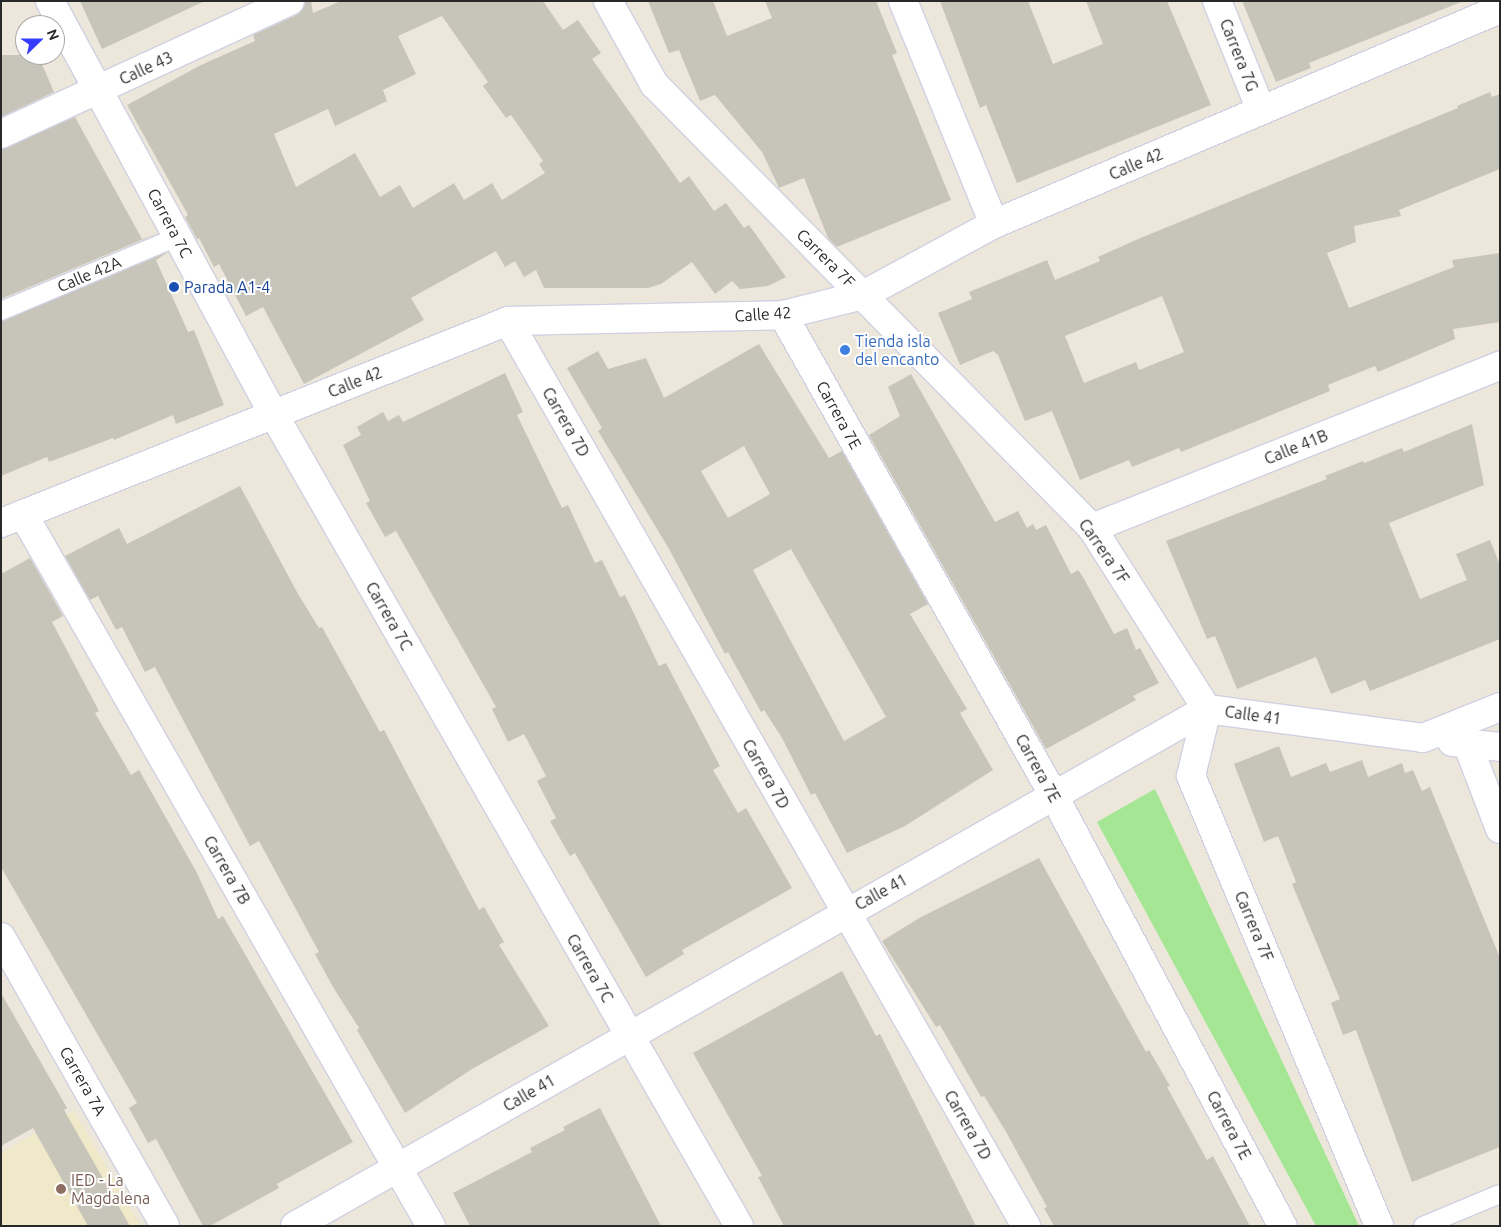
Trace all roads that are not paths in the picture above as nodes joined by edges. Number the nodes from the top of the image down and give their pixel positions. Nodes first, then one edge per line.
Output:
1 (50, 1) edge
2 (290, 1) edge
3 (608, 1) edge
4 (903, 1) edge
5 (1217, 1) edge
6 (1500, 9) edge
7 (98, 90) junction
8 (1261, 110) junction
9 (1, 134) edge
10 (994, 224) junction
11 (177, 237) junction
12 (863, 295) junction
13 (1, 310) edge
14 (783, 315) junction
15 (508, 321) junction
16 (1500, 366) edge
17 (274, 415) junction
18 (12, 518) edge
19 (1092, 528) junction
20 (1500, 706) edge
21 (1207, 709) junction
22 (1423, 738) junction
23 (1467, 743) junction
24 (1500, 747) edge
25 (1054, 796) junction
26 (1500, 830) edge
27 (845, 912) junction
28 (1, 937) edge
29 (630, 1036) junction
30 (398, 1168) junction
31 (1500, 1194) edge
32 (165, 1226) edge
33 (295, 1226) edge
34 (431, 1226) edge
35 (739, 1226) edge
36 (1026, 1226) edge
37 (1283, 1226) edge
38 (1379, 1226) edge
39 (1423, 1226) edge

1 - 7 street, Carrera 7C
2 - 7 street, Calle 43
3 - 12 street, Carrera 7F
4 - 10 street
5 - 8 street, Carrera 7G
6 - 8 street, Calle 42
7 - 9 street, Calle 43
7 - 11 street, Carrera 7C
8 - 10 street, Calle 42
10 - 12 street, Calle 42
11 - 13 lane, Calle 42A
11 - 17 street, Carrera 7C
12 - 14 street, Calle 42
12 - 19 street, Carrera 7F
14 - 15 street, Calle 42
14 - 25 street, Carrera 7E
15 - 17 street, Calle 42
15 - 27 street, Carrera 7D
16 - 19 street, Calle 41B
17 - 18 street, Calle 42
17 - 29 street, Carrera 7C
18 - 30 street, Carrera 7B
19 - 21 street, Carrera 7F
20 - 22 street
21 - 22 street, Calle 41
21 - 25 street, Calle 41
21 - 38 street, Carrera 7F
22 - 23 street, Calle 41
23 - 24 street, Calle 41
23 - 26 street
25 - 27 street, Calle 41
25 - 37 street, Carrera 7E
27 - 29 street, Calle 41
27 - 36 street, Carrera 7D
28 - 32 street, Carrera 7A
29 - 30 street, Calle 41
29 - 35 street, Carrera 7C
30 - 33 street, Calle 41
30 - 34 street, Carrera 7B
31 - 39 lane

